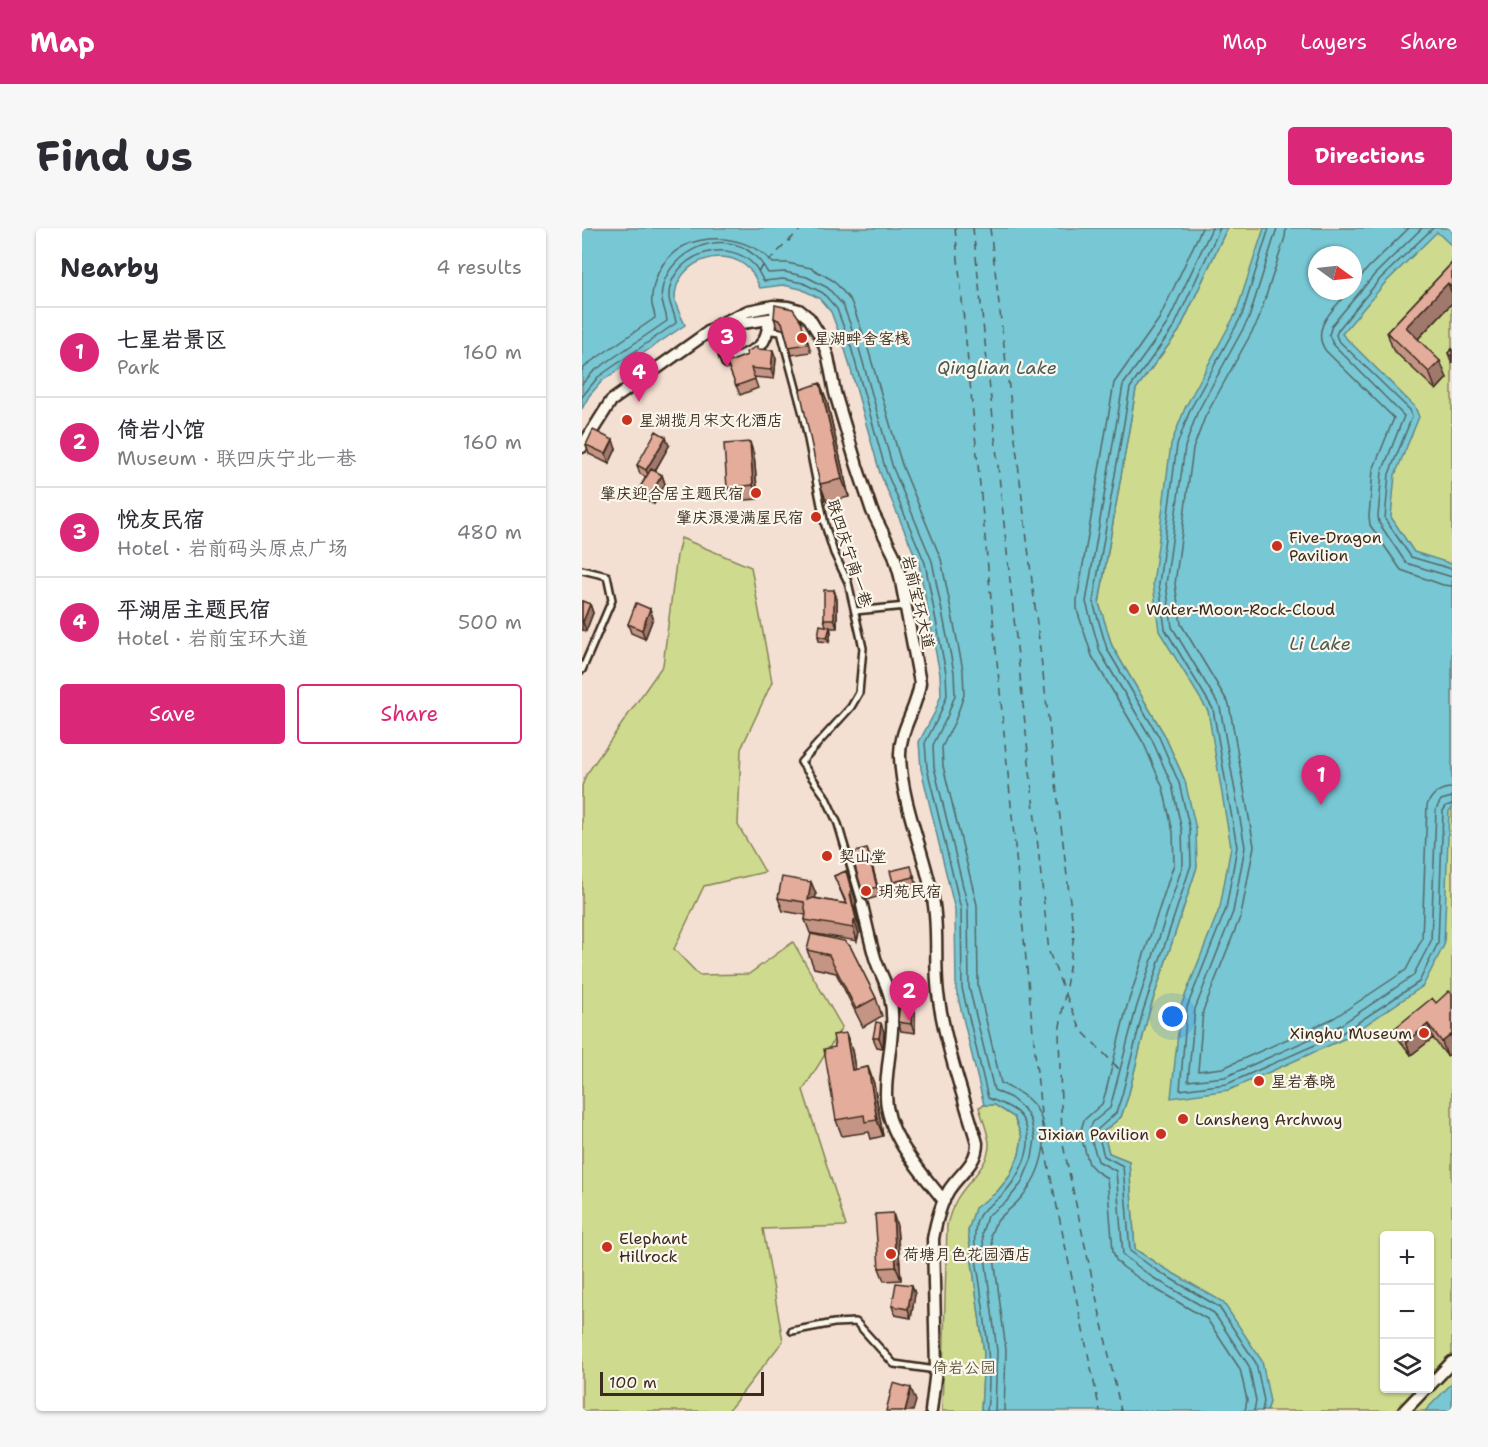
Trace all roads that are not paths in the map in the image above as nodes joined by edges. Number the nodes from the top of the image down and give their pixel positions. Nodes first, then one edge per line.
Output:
1 (773, 306) junction
2 (760, 348) joint
3 (809, 402) edge
4 (801, 405) junction
5 (582, 447) edge
6 (582, 570) edge
7 (906, 606) junction
8 (855, 611) junction
9 (582, 670) edge
10 (862, 904) joint
11 (944, 1201) junction
12 (792, 1331) dead end
13 (1452, 1362) edge
14 (936, 1370) junction
15 (1434, 1381) edge
16 (1422, 1393) edge
17 (933, 1408) edge
18 (1404, 1411) edge

1 - 4 lane, 联四庆宁南一巷
1 - 5 street, 岩前宝环大道
1 - 7 street, 岩前宝环大道
2 - 2 street
3 - 4 lane
4 - 8 lane, 联四庆宁南一巷
6 - 9 lane
7 - 8 lane
7 - 11 street, 岩前宝环大道
8 - 10 lane, 联四庆宁南一巷
10 - 11 street
11 - 14 street
12 - 14 lane
13 - 15 street
14 - 17 street
16 - 18 street

